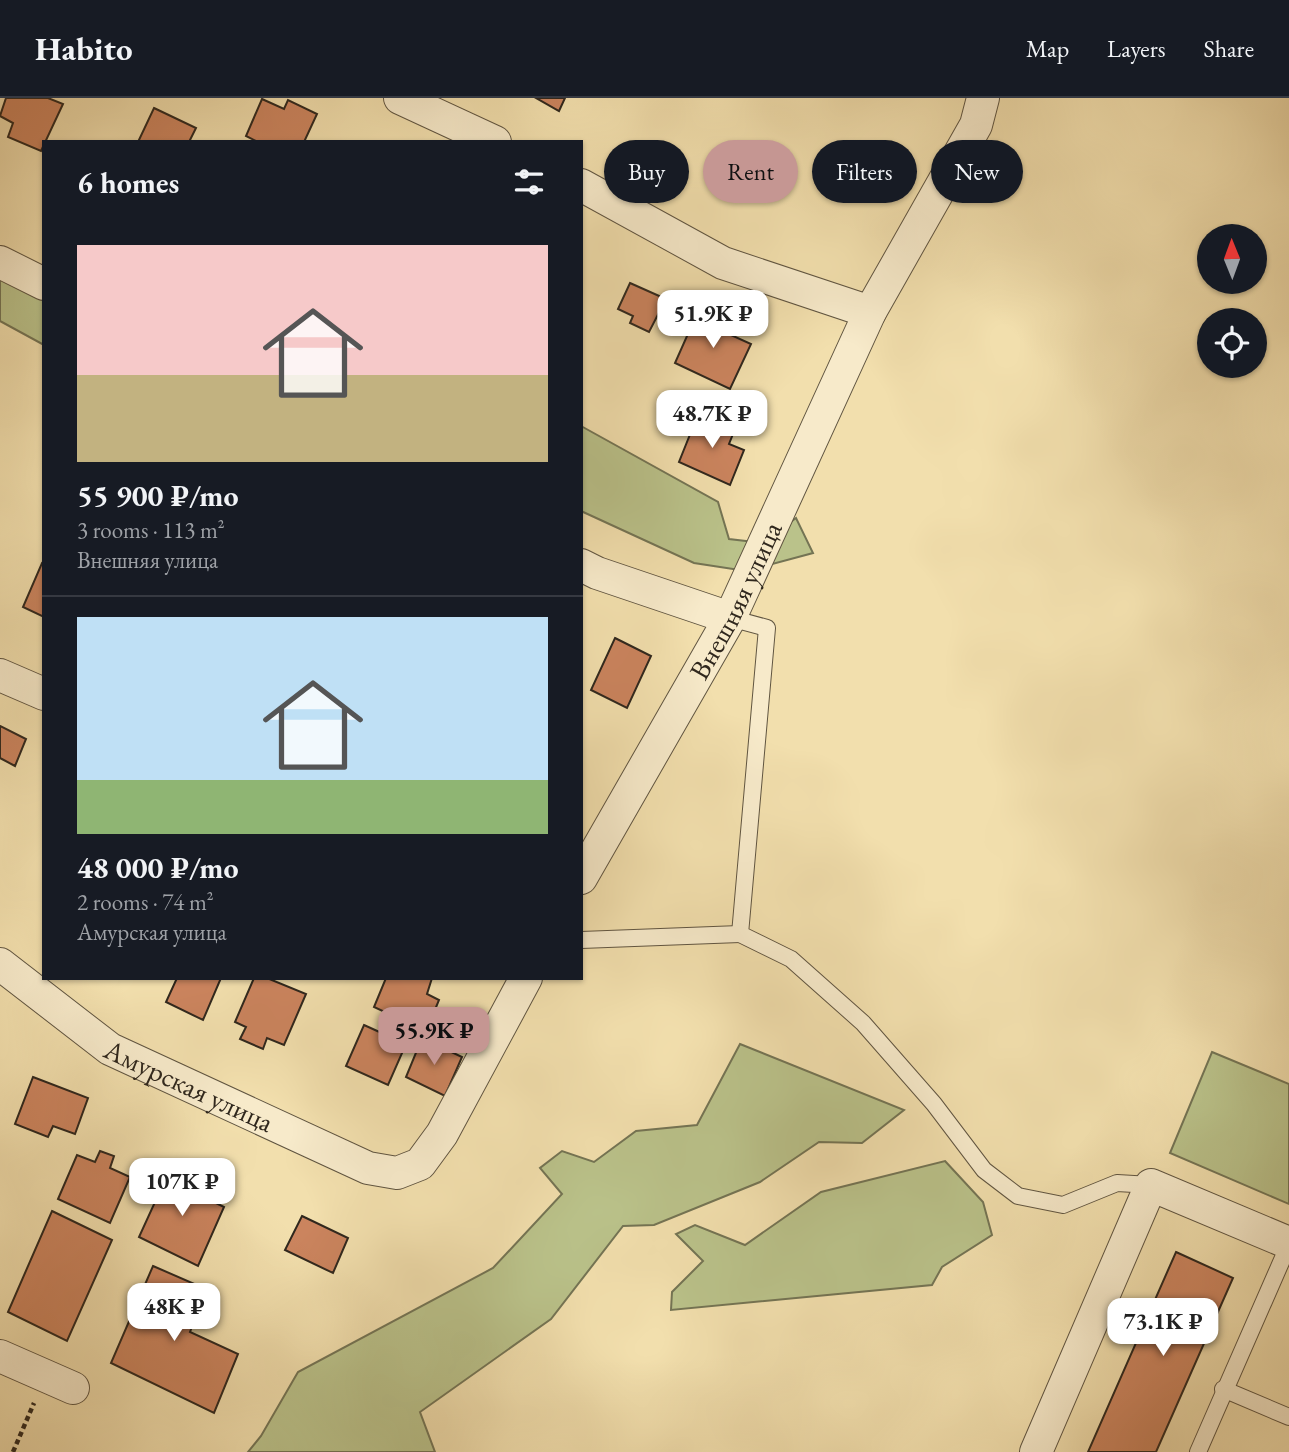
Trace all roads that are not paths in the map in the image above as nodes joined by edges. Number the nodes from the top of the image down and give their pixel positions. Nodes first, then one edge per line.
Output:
1 (400, 98) edge
2 (983, 98) edge
3 (491, 140) edge
4 (583, 186) edge
5 (0, 262) edge
6 (42, 283) edge
7 (870, 312) junction
8 (583, 566) edge
9 (730, 618) junction
10 (0, 675) edge
11 (42, 693) edge
12 (583, 875) edge
13 (740, 934) junction
14 (583, 940) edge
15 (0, 964) edge
16 (525, 980) edge
17 (1151, 1185) junction
18 (1289, 1244) edge
19 (0, 1356) edge
20 (59, 1382) road end
21 (1223, 1389) junction
22 (1289, 1417) edge
23 (1036, 1452) edge
24 (1198, 1452) edge

1 - 3 street
2 - 7 street, Внешняя улица
4 - 7 street
5 - 6 street
7 - 9 street, Внешняя улица
8 - 9 street
9 - 12 street, Внешняя улица
9 - 13 lane
10 - 11 street
13 - 14 lane
13 - 17 lane
15 - 16 street, Амурская улица
17 - 18 street
17 - 23 street
18 - 21 lane
19 - 20 street
21 - 22 lane
21 - 24 lane

